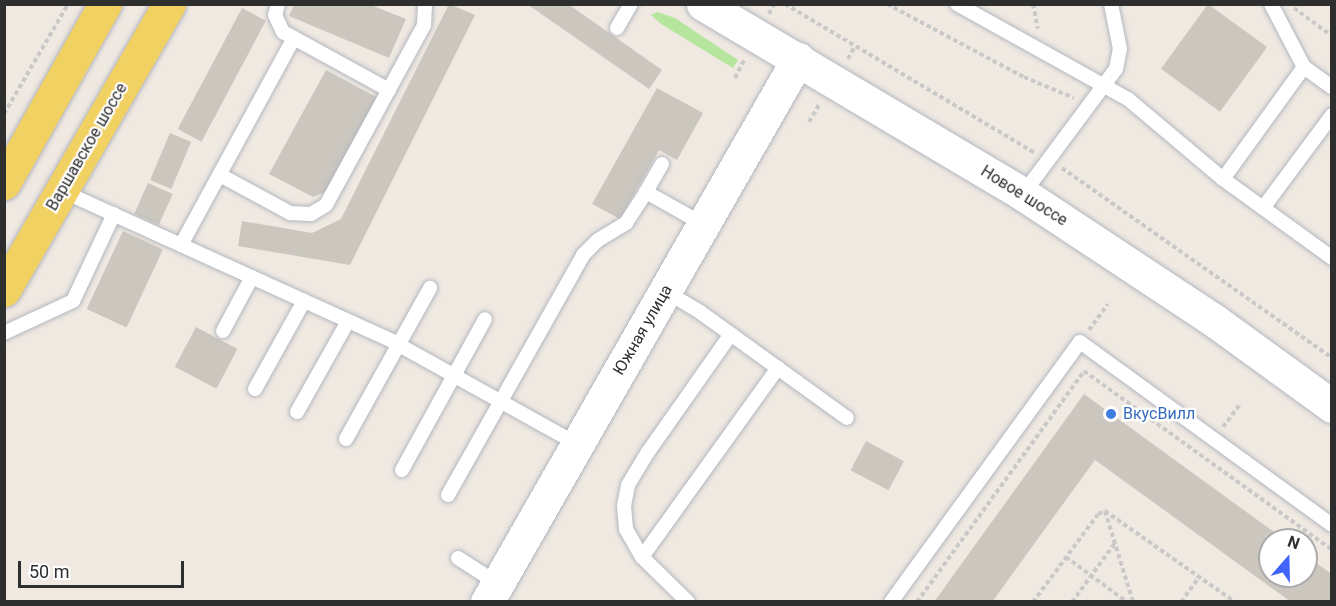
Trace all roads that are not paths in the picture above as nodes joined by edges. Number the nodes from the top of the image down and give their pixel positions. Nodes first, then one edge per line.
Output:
1 (105, 4) edge
2 (169, 4) edge
3 (278, 4) edge
4 (425, 4) edge
5 (631, 4) edge
6 (704, 4) edge
7 (1111, 4) edge
8 (1271, 4) edge
9 (965, 6) edge
10 (617, 28) dead end
11 (294, 38) junction
12 (798, 59) junction
13 (1304, 68) junction
14 (1106, 84) junction
15 (1332, 87) edge
16 (389, 90) junction
17 (1332, 115) edge
18 (662, 164) dead end
19 (220, 175) junction
20 (1223, 179) junction
21 (4, 183) edge
22 (62, 190) junction
23 (646, 192) junction
24 (1023, 194) junction
25 (1263, 208) junction
26 (114, 214) junction
27 (703, 224) junction
28 (181, 245) junction
29 (1332, 258) edge
30 (252, 277) junction
31 (430, 288) dead end
32 (4, 290) edge
33 (665, 291) junction
34 (304, 301) junction
35 (485, 319) dead end
36 (348, 321) junction
37 (223, 331) dead end
38 (4, 333) edge
39 (730, 334) junction
40 (398, 345) junction
41 (778, 368) junction
42 (454, 376) junction
43 (255, 389) dead end
44 (500, 402) junction
45 (1332, 406) edge
46 (297, 412) dead end
47 (847, 418) dead end
48 (346, 439) dead end
49 (577, 444) junction
50 (402, 470) dead end
51 (448, 495) dead end
52 (1332, 525) edge
53 (642, 557) junction
54 (458, 558) dead end
55 (492, 592) edge
56 (684, 600) edge
57 (891, 602) edge

1 - 21 main road
2 - 22 main road, Варшавское шоссе
3 - 11 lane
4 - 16 lane
5 - 10 lane
6 - 12 street, Новое шоссе
7 - 14 lane
8 - 13 lane
9 - 14 lane
11 - 16 lane
11 - 19 lane
12 - 24 street, Новое шоссе
12 - 27 street, Южная улица
13 - 15 lane
13 - 20 lane
14 - 20 lane
14 - 24 lane
16 - 19 lane
17 - 25 lane
18 - 23 lane
19 - 28 lane
20 - 25 lane
22 - 26 lane
22 - 32 main road, Варшавское шоссе
23 - 27 lane
23 - 44 lane
24 - 45 street, Новое шоссе
25 - 29 lane
26 - 28 lane
26 - 38 lane
27 - 33 street, Южная улица
28 - 30 lane
30 - 34 lane
30 - 37 lane
31 - 40 lane
33 - 39 lane
33 - 49 street, Южная улица
34 - 36 lane
34 - 43 lane
35 - 42 lane
36 - 40 lane
36 - 46 lane
39 - 41 lane
39 - 53 lane
40 - 42 lane
40 - 48 lane
41 - 47 lane
41 - 53 lane
42 - 44 lane
42 - 50 lane
44 - 49 lane
44 - 51 lane
49 - 55 street, Южная улица
52 - 57 lane
53 - 56 lane
54 - 55 lane

